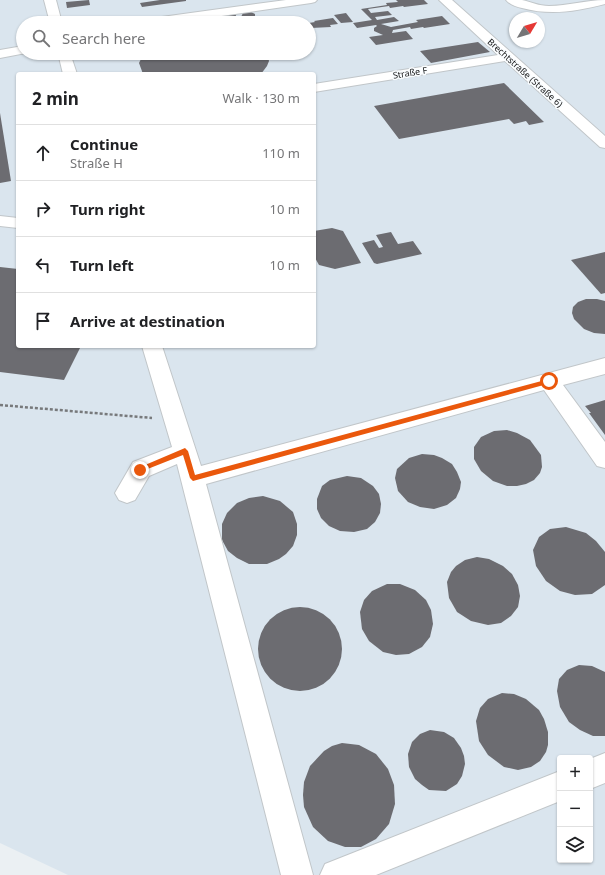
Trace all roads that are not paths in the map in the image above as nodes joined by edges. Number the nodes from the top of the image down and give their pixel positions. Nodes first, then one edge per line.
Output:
1 (50, 0) edge
2 (311, 0) edge
3 (445, 0) edge
4 (512, 0) edge
5 (605, 1) edge
6 (54, 16) edge
7 (197, 16) edge
8 (16, 51) edge
9 (0, 54) edge
10 (507, 57) junction
11 (66, 60) edge
12 (69, 72) edge
13 (316, 88) edge
14 (605, 144) edge
15 (0, 221) edge
16 (16, 223) edge
17 (153, 348) edge
18 (605, 366) edge
19 (549, 381) junction
20 (185, 451) junction
21 (605, 459) edge
22 (193, 478) junction
23 (127, 493) dead end
24 (605, 768) edge
25 (593, 773) edge
26 (557, 787) edge
27 (297, 875) edge
28 (336, 875) edge

1 - 6 street
2 - 7 street
3 - 10 street, Brechtstraße (Straße 6)
4 - 5 street
8 - 9 street
10 - 13 street, Straße F
10 - 14 street, Brechtstraße (Straße 6)
11 - 12 street
15 - 16 street
17 - 20 street
18 - 19 street
19 - 21 street
19 - 22 street
20 - 22 street
20 - 23 street
22 - 27 street
24 - 25 street
26 - 28 street

